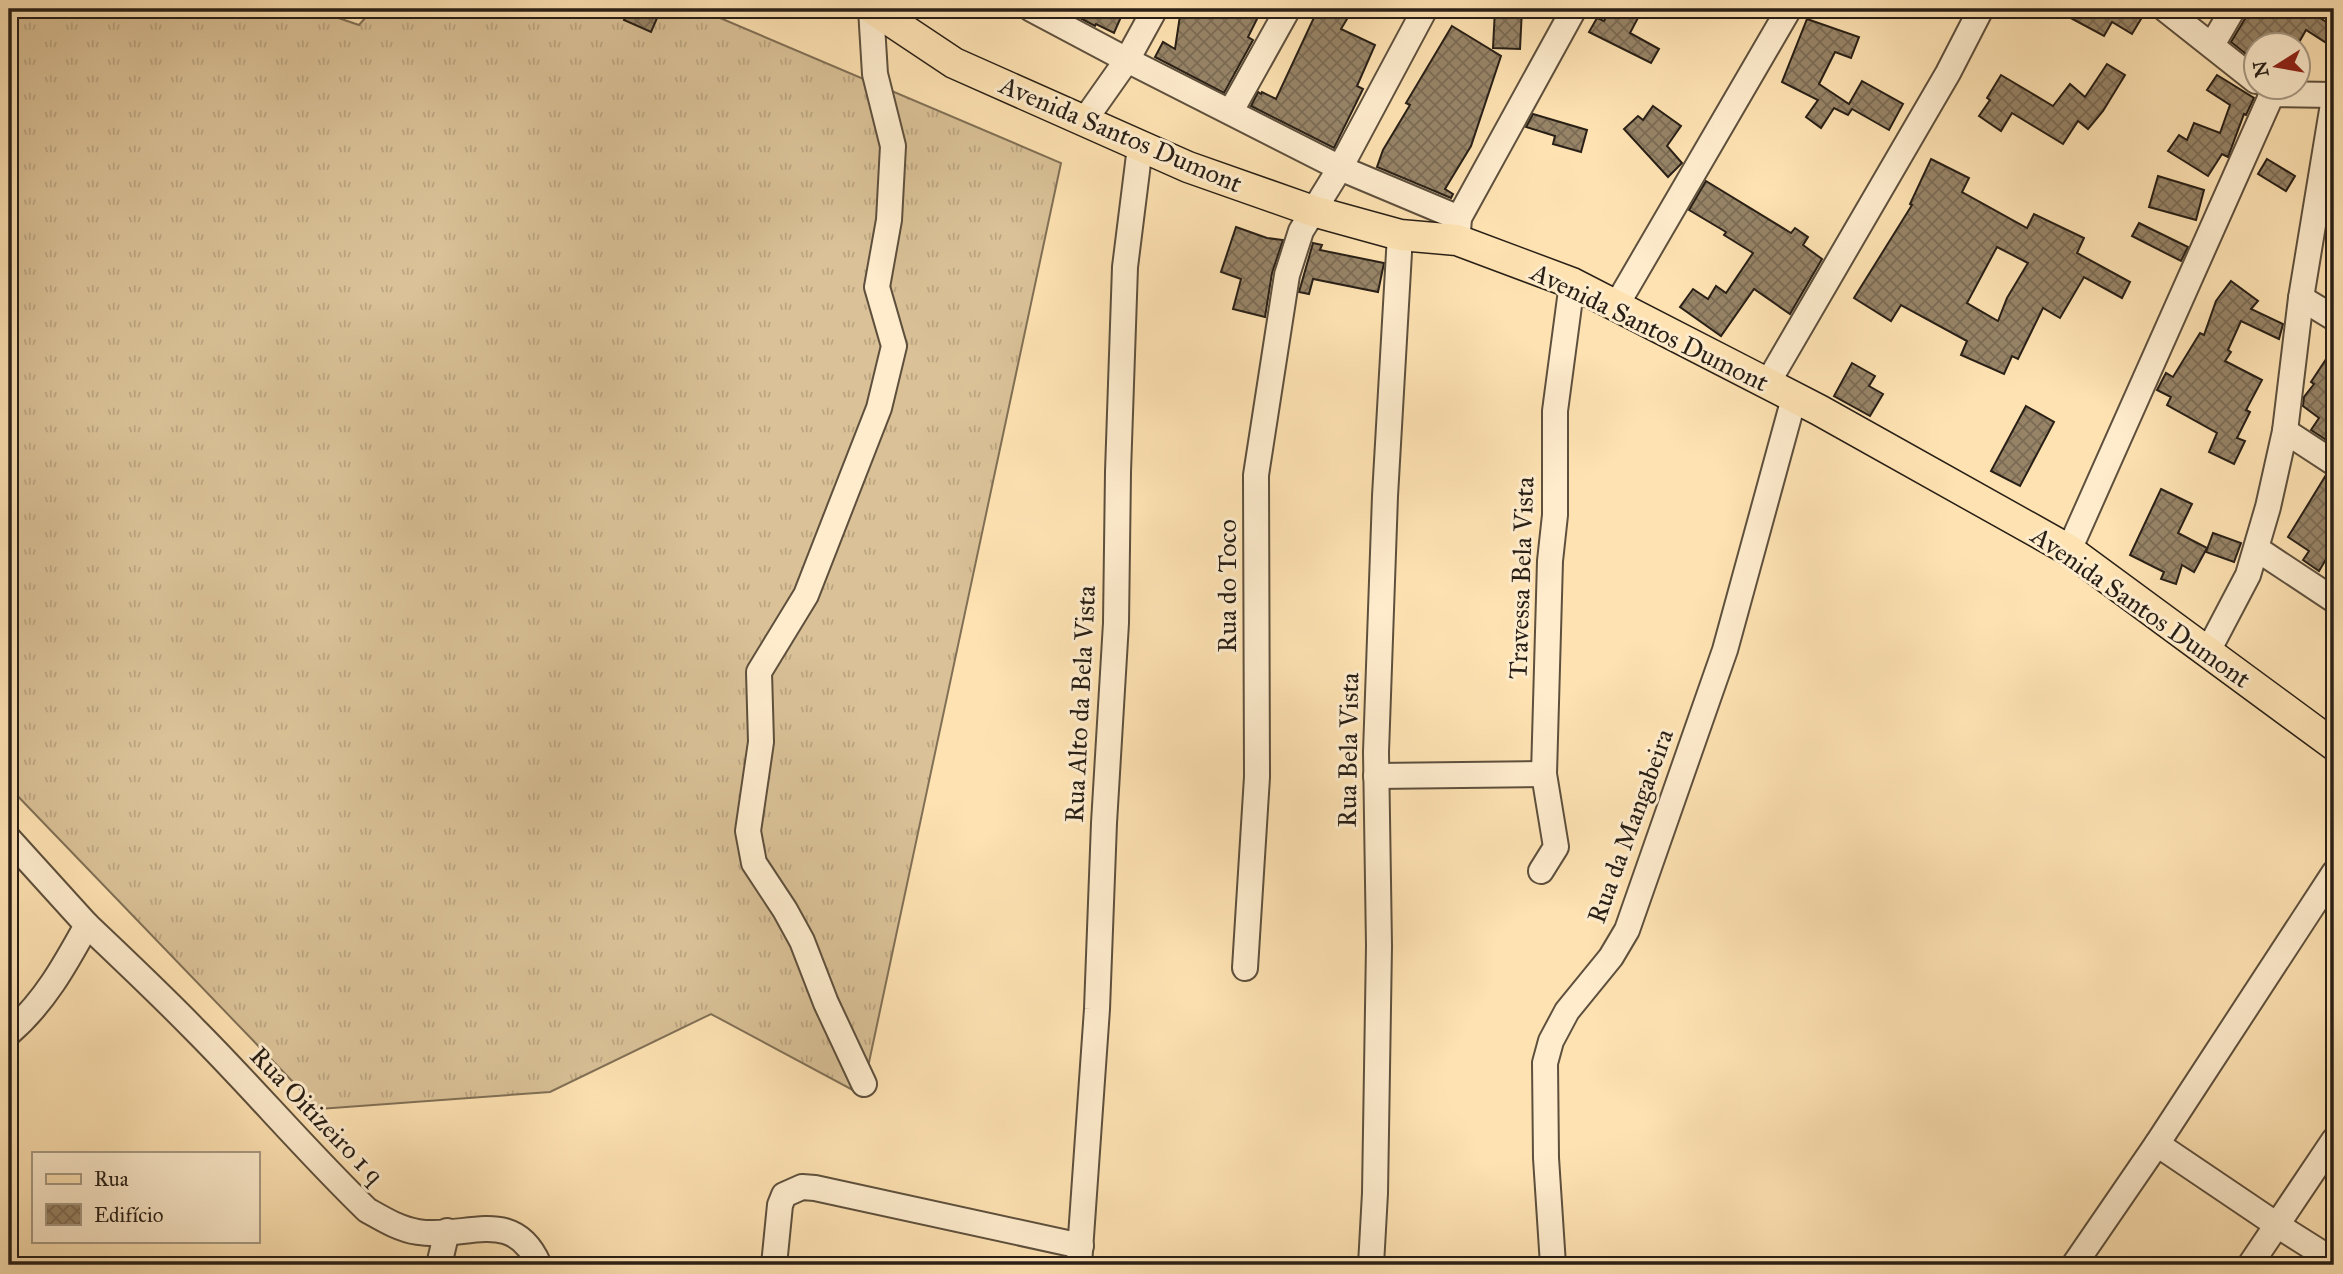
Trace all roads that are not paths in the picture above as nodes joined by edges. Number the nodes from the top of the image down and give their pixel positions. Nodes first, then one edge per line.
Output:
1 (872, 9) edge
2 (1031, 9) edge
3 (1155, 9) edge
4 (1288, 9) edge
5 (1425, 9) edge
6 (1574, 9) edge
7 (1788, 9) edge
8 (1982, 9) edge
9 (2165, 9) edge
10 (2233, 9) edge
11 (2212, 45) junction
12 (1127, 60) junction
13 (2242, 69) edge
14 (2312, 94) edge
15 (2334, 97) edge
16 (2258, 102) edge
17 (1231, 111) junction
18 (1084, 121) junction
19 (1140, 147) junction
20 (1340, 168) junction
21 (2328, 179) edge
22 (1313, 211) junction
23 (1458, 229) junction
24 (1400, 235) junction
25 (1572, 283) junction
26 (2301, 298) junction
27 (1616, 306) junction
28 (2334, 318) edge
29 (1767, 384) junction
30 (1794, 398) junction
31 (2285, 431) junction
32 (2334, 463) edge
33 (2256, 549) junction
34 (2069, 550) junction
35 (2334, 600) edge
36 (2207, 653) junction
37 (2334, 745) edge
38 (1544, 774) junction
39 (1376, 776) junction
40 (9, 839) edge
41 (1541, 871) dead end
42 (2334, 873) edge
43 (87, 925) junction
44 (1245, 968) dead end
45 (9, 1033) edge
46 (864, 1084) dead end
47 (2334, 1140) edge
48 (2157, 1144) junction
49 (2277, 1226) junction
50 (447, 1231) junction
51 (1080, 1255) edge
52 (2334, 1261) edge
53 (439, 1265) edge
54 (539, 1265) edge
55 (774, 1265) edge
56 (1371, 1265) edge
57 (1553, 1265) edge
58 (2074, 1265) edge
59 (2250, 1265) edge

1 - 18 main road, Avenida Santos Dumont
1 - 46 street
2 - 12 street
3 - 12 street
4 - 17 street
5 - 20 street, Rua do Toco
6 - 23 street
7 - 27 street
8 - 29 street
9 - 11 street
10 - 11 street
11 - 13 street
12 - 17 street
12 - 18 street
14 - 15 street
15 - 21 street
16 - 34 street
17 - 20 street
18 - 19 main road, Avenida Santos Dumont
19 - 22 main road, Avenida Santos Dumont
19 - 51 street, Rua Alto da Bela Vista
20 - 22 street, Rua do Toco
20 - 23 street
21 - 26 street
22 - 24 main road, Avenida Santos Dumont
22 - 44 street, Rua do Toco
23 - 24 main road, Avenida Santos Dumont
23 - 25 main road, Avenida Santos Dumont
24 - 39 street, Rua Bela Vista
25 - 27 main road, Avenida Santos Dumont
25 - 38 street, Travessa Bela Vista
26 - 28 street
26 - 31 street
27 - 29 main road, Avenida Santos Dumont
29 - 30 main road, Avenida Santos Dumont
30 - 34 main road, Avenida Santos Dumont
30 - 57 street, Rua da Mangabeira
31 - 32 street
31 - 33 street
33 - 35 street
33 - 36 street
34 - 36 main road, Avenida Santos Dumont
36 - 37 main road, Avenida Santos Dumont
38 - 39 street
38 - 41 street, Travessa Bela Vista
39 - 56 street, Rua Bela Vista
40 - 43 street, Rua Oitizeiro 1 q
42 - 48 street
43 - 45 street
43 - 50 street, Rua Oitizeiro 1 q
47 - 49 street
48 - 49 street
48 - 58 street
49 - 52 street
49 - 59 street
50 - 53 street
50 - 54 street, Rua Oitizeiro 1 q
51 - 55 street

